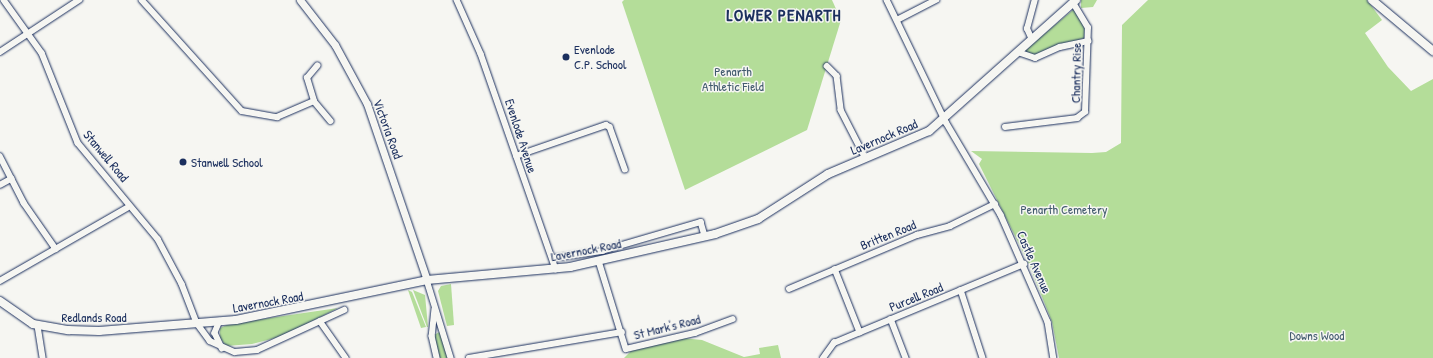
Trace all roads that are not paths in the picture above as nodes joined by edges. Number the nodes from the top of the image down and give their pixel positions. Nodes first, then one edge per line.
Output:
1 (4, 0) edge
2 (78, 0) edge
3 (142, 0) edge
4 (300, 0) edge
5 (457, 0) edge
6 (887, 0) edge
7 (936, 0) edge
8 (1035, 0) edge
9 (1373, 1) edge
10 (1075, 2) edge
11 (897, 20) junction
12 (30, 34) junction
13 (1032, 40) junction
14 (1088, 41) junction
15 (1433, 51) edge
16 (0, 52) edge
17 (1018, 52) junction
18 (317, 66) dead end
19 (827, 66) dead end
20 (314, 101) junction
21 (944, 118) junction
22 (331, 121) dead end
23 (1005, 127) dead end
24 (0, 156) edge
25 (516, 156) junction
26 (866, 157) junction
27 (625, 169) dead end
28 (11, 179) junction
29 (0, 184) edge
30 (995, 204) junction
31 (127, 208) dead end
32 (706, 236) junction
33 (56, 249) junction
34 (554, 258) junction
35 (599, 261) junction
36 (1024, 264) junction
37 (556, 269) junction
38 (835, 269) junction
39 (427, 280) junction
40 (0, 281) edge
41 (789, 289) dead end
42 (960, 290) junction
43 (0, 301) edge
44 (435, 308) junction
45 (344, 310) dead end
46 (732, 319) dead end
47 (891, 319) junction
48 (220, 321) junction
49 (320, 321) junction
50 (197, 323) junction
51 (38, 326) junction
52 (443, 327) junction
53 (432, 330) junction
54 (622, 332) junction
55 (860, 332) junction
56 (223, 350) junction
57 (234, 355) edge
58 (42, 358) edge
59 (346, 358) edge
60 (437, 358) edge
61 (451, 358) edge
62 (469, 358) edge
63 (823, 358) edge
64 (906, 358) edge
65 (982, 358) edge
66 (1054, 358) edge

1 - 12 street, Stanwell Road
2 - 12 street
3 - 20 street
4 - 39 street, Victoria Road
5 - 25 street, Evenlode Avenue
6 - 11 street, Castle Avenue
7 - 11 street
8 - 13 street
9 - 15 main road
10 - 13 main road, Lavernock Road
10 - 14 street, Chantry Rise
11 - 21 street, Castle Avenue
12 - 16 street
12 - 50 street, Stanwell Road
13 - 17 main road, Lavernock Road
14 - 17 street
14 - 23 street, Chantry Rise
17 - 21 main road, Lavernock Road
18 - 20 street
19 - 26 street
20 - 22 street
21 - 26 main road, Lavernock Road
21 - 30 street, Castle Avenue
24 - 28 street
25 - 27 street
25 - 34 street, Evenlode Avenue
26 - 32 main road, Lavernock Road
28 - 29 street
28 - 33 street
30 - 36 street, Castle Avenue
30 - 38 street, Britten Road
31 - 33 street
32 - 34 street
32 - 35 main road, Lavernock Road
33 - 40 street
34 - 37 street, Evenlode Avenue
35 - 37 main road, Lavernock Road
35 - 54 street, St Mark's Road
36 - 42 street, Purcell Road
36 - 66 street, Castle Avenue
37 - 39 main road, Lavernock Road
38 - 41 street, Britten Road
38 - 55 street
39 - 44 street
39 - 48 main road, Lavernock Road
42 - 47 street, Purcell Road
42 - 65 street
43 - 51 main road, Redlands Road
44 - 52 street
44 - 53 street
45 - 49 street
46 - 54 street, St Mark's Road
47 - 55 street, Purcell Road
47 - 64 street
48 - 50 main road, Lavernock Road
48 - 56 street
49 - 57 street
49 - 59 street
50 - 51 main road, Redlands Road
50 - 56 street
51 - 58 street
52 - 53 street
52 - 61 street
53 - 60 street
54 - 62 street
55 - 63 street, Purcell Road
56 - 57 street

